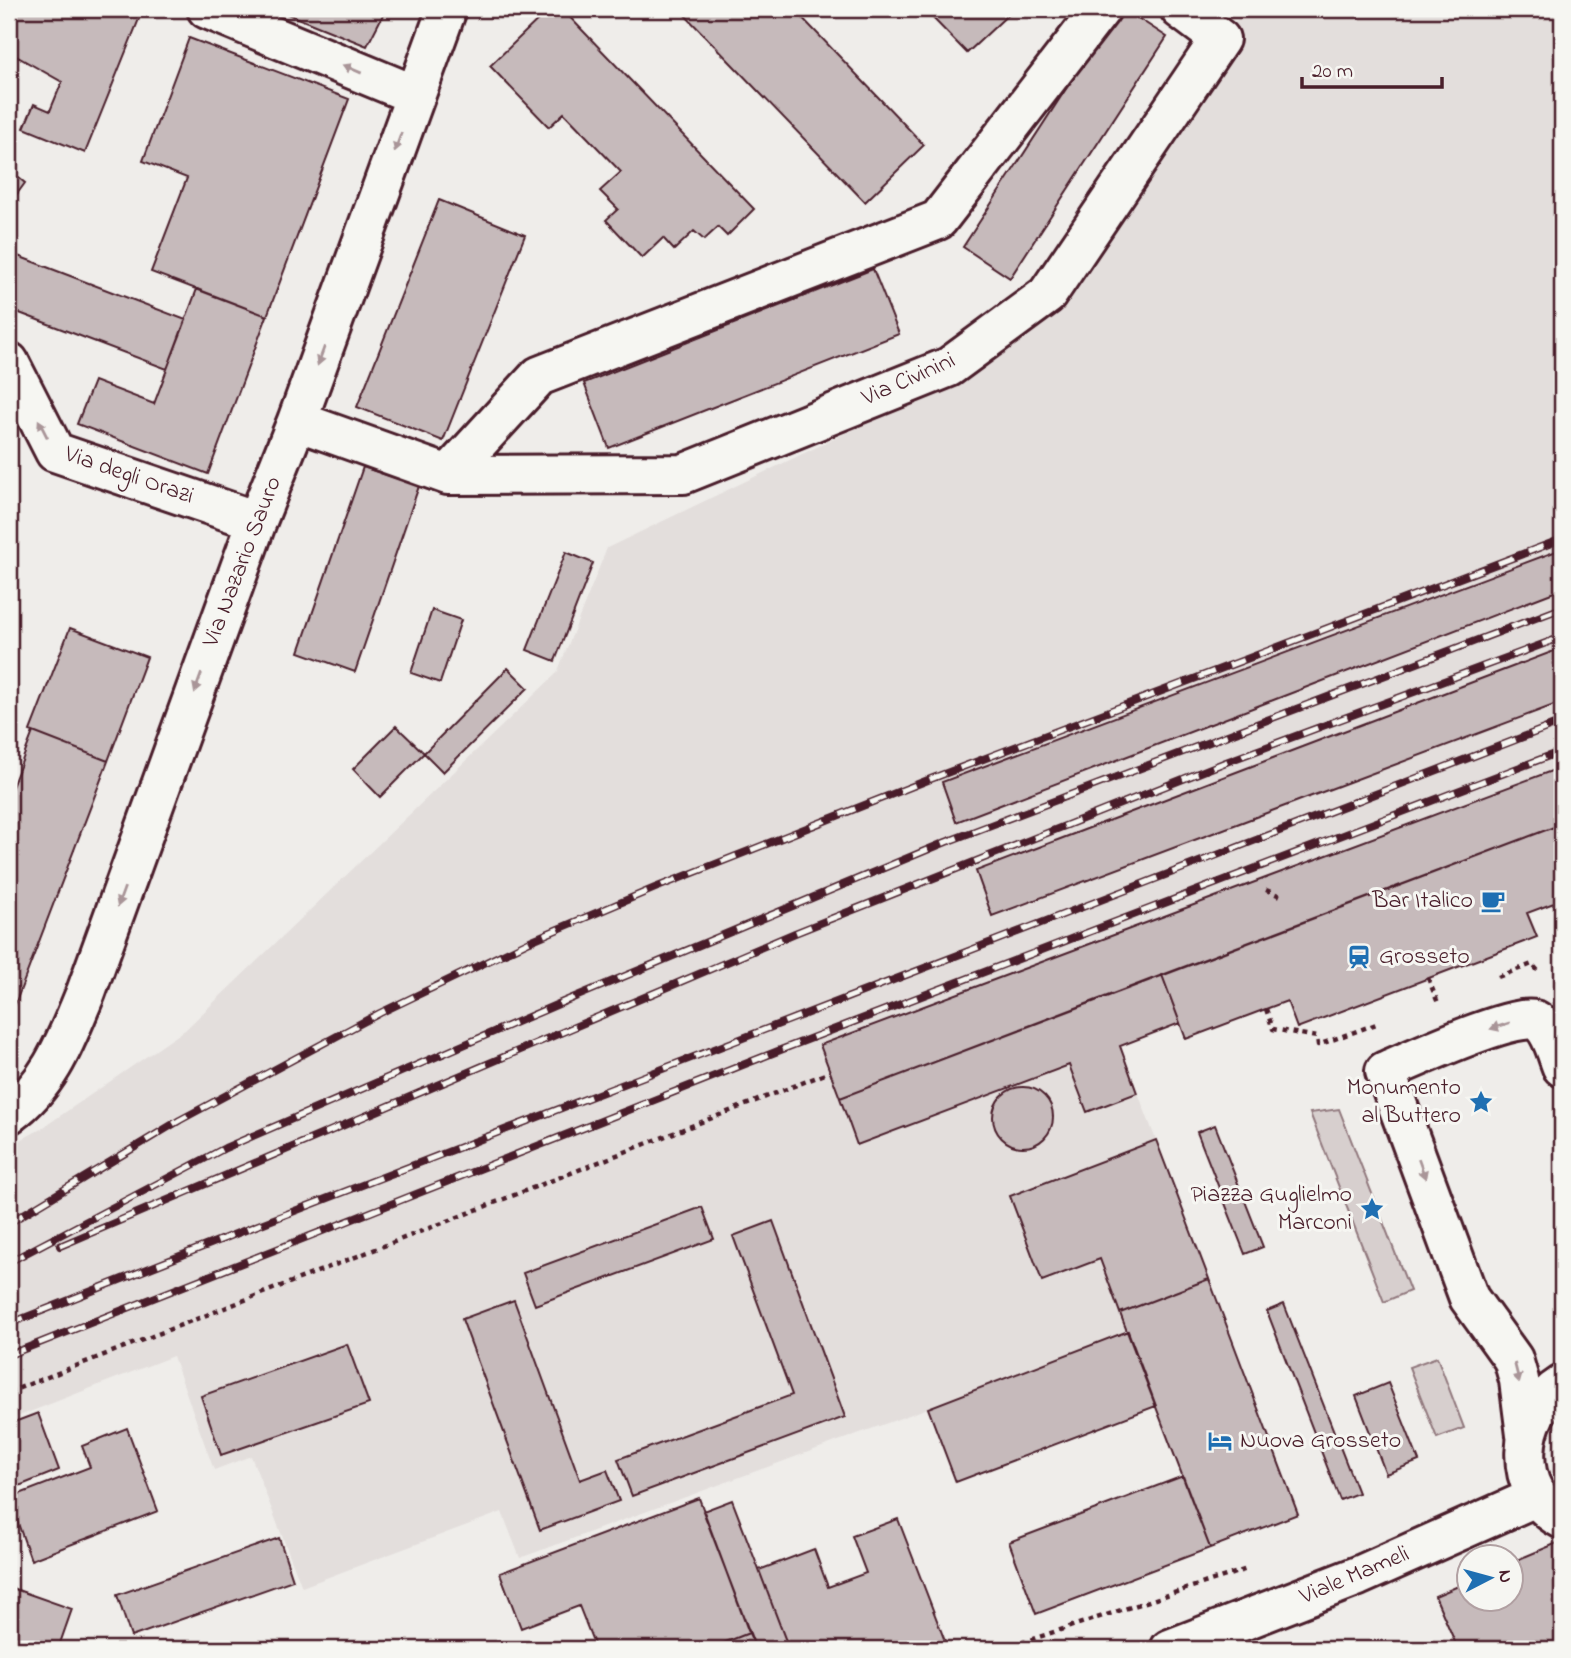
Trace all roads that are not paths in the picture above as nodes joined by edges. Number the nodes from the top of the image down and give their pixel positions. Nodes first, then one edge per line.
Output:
1 (207, 9) edge
2 (447, 9) edge
3 (1101, 9) edge
4 (1180, 9) edge
5 (415, 95) junction
6 (9, 362) edge
7 (297, 421) junction
8 (448, 475) junction
9 (257, 521) junction
10 (1558, 1043) edge
11 (15, 1110) edge
12 (1562, 1385) edge
13 (1526, 1435) junction
14 (1550, 1508) edge
15 (1170, 1649) edge

5 -> 1 street
2 - 5 street, Via Nazario Sauro
3 - 8 street
4 - 8 street, Via Civinini
5 -> 7 street, Via Nazario Sauro
9 -> 6 street, Via degli Orazi
7 - 8 street, Via Civinini
7 - 9 street, Via Nazario Sauro
9 -> 11 street, Via Nazario Sauro
10 -> 13 street
12 - 13 street, Viale Mameli
13 - 14 street, Viale Mameli
14 - 15 street, Viale Mameli

